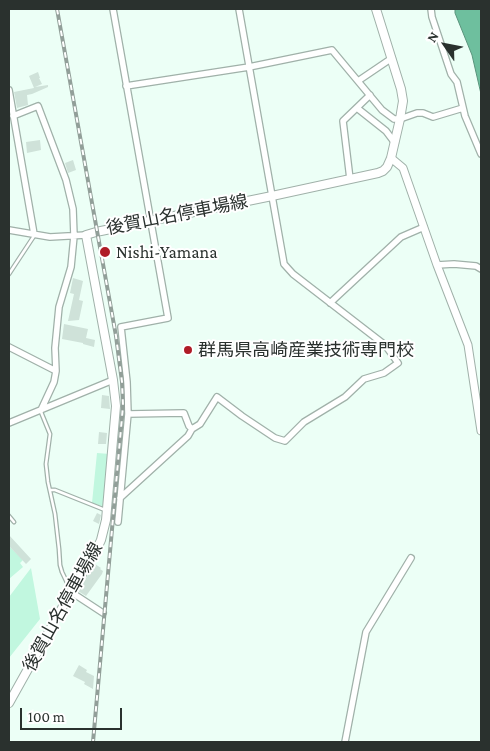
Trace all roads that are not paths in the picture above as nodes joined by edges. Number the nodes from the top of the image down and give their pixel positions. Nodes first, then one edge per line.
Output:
1 (113, 9) edge
2 (238, 9) edge
3 (376, 9) edge
4 (431, 9) edge
5 (392, 58) junction
6 (249, 66) junction
7 (358, 81) junction
8 (126, 86) junction
9 (9, 90) edge
10 (370, 95) junction
11 (357, 108) junction
12 (463, 108) junction
13 (14, 116) junction
14 (400, 119) junction
15 (395, 143) junction
16 (481, 154) edge
17 (391, 158) junction
18 (350, 179) junction
19 (272, 196) junction
20 (152, 220) junction
21 (424, 227) junction
22 (9, 230) edge
23 (34, 234) junction
24 (86, 235) junction
25 (74, 236) junction
26 (437, 265) junction
27 (481, 269) edge
28 (9, 274) edge
29 (330, 303) junction
30 (9, 347) edge
31 (56, 371) junction
32 (114, 380) junction
33 (41, 410) junction
34 (128, 414) junction
35 (9, 423) edge
36 (192, 429) junction
37 (481, 431) edge
38 (50, 490) junction
39 (120, 498) junction
40 (107, 511) junction
41 (9, 516) edge
42 (14, 522) dead end
43 (118, 522) dead end
44 (411, 558) dead end
45 (71, 592) junction
46 (103, 614) dead end
47 (9, 703) edge
48 (344, 742) edge

1 - 8 street
2 - 6 street
3 - 5 main road
4 - 12 street
5 - 7 street
5 - 14 main road
6 - 7 street
6 - 8 street
6 - 19 street
7 - 10 street
8 - 20 street
9 - 13 street
10 - 11 street
10 - 14 street
11 - 15 street
11 - 18 street
12 - 14 street
12 - 16 street
13 - 23 street
13 - 25 street
14 - 15 main road
15 - 17 main road
17 - 18 main road, 後賀山名停車場線
17 - 21 street
18 - 19 main road, 後賀山名停車場線
19 - 20 main road, 後賀山名停車場線
19 - 29 street
20 - 24 main road, 後賀山名停車場線
20 - 34 street
21 - 26 street
21 - 29 street
22 - 23 street
23 - 25 street
23 - 28 lane
24 - 25 street
24 - 32 main road, 後賀山名停車場線
25 - 31 street
26 - 27 street
26 - 37 street
29 - 36 street
30 - 31 street
31 - 33 street
32 - 33 street
32 - 40 main road, 後賀山名停車場線
33 - 35 street
33 - 38 lane
34 - 36 street
34 - 39 street
36 - 39 street
38 - 40 lane
38 - 45 lane
39 - 43 street
40 - 45 main road, 後賀山名停車場線
41 - 42 lane
44 - 48 street
45 - 46 street
45 - 47 main road, 後賀山名停車場線

